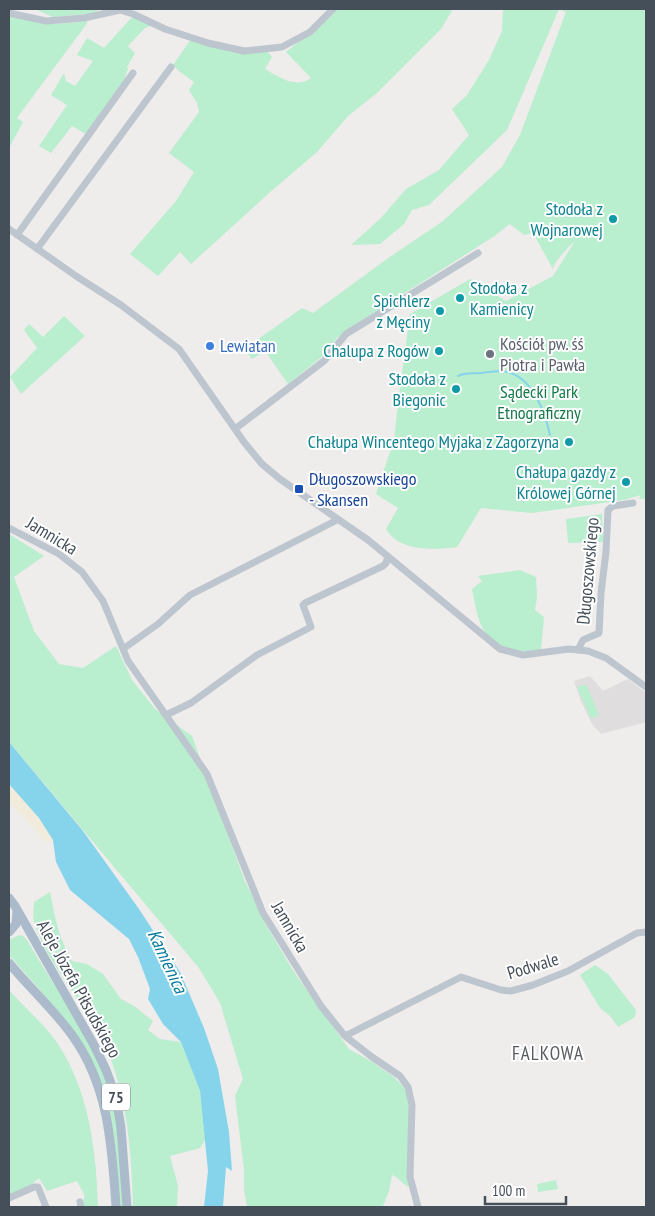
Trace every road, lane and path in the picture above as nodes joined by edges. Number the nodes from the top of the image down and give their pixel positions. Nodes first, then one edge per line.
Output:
1 (333, 9) edge
2 (9, 14) edge
3 (165, 30) junction
4 (160, 36) dead end
5 (171, 67) dead end
6 (133, 73) dead end
7 (9, 229) edge
8 (17, 235) junction
9 (36, 249) junction
10 (478, 253) dead end
11 (235, 430) junction
12 (633, 503) dead end
13 (338, 520) junction
14 (9, 528) edge
15 (388, 556) junction
16 (123, 649) junction
17 (578, 650) junction
18 (646, 687) edge
19 (166, 715) junction
20 (11, 902) edge
21 (9, 932) edge
22 (646, 932) edge
23 (9, 964) edge
24 (345, 1036) junction
25 (9, 1198) edge
26 (46, 1207) edge
27 (116, 1207) edge
28 (127, 1207) edge
29 (418, 1207) edge

1 - 3 street
2 - 3 street
3 - 4 street
5 - 9 street
6 - 8 street
7 - 8 street
8 - 9 street
9 - 11 street
10 - 11 street
11 - 13 street
12 - 17 street, Długoszowskiego
13 - 15 street
13 - 16 street
14 - 16 street, Jamnicka
15 - 17 street
15 - 19 street
16 - 19 street, Jamnicka
17 - 18 street
19 - 24 street, Jamnicka
20 - 21 main road, Aleje Józefa Piłsudskiego
20 - 28 main road, Aleje Józefa Piłsudskiego / 75
22 - 24 street, Podwale
23 - 27 main road, Aleje Józefa Piłsudskiego / 75
24 - 29 street, Jamnicka
25 - 26 street

